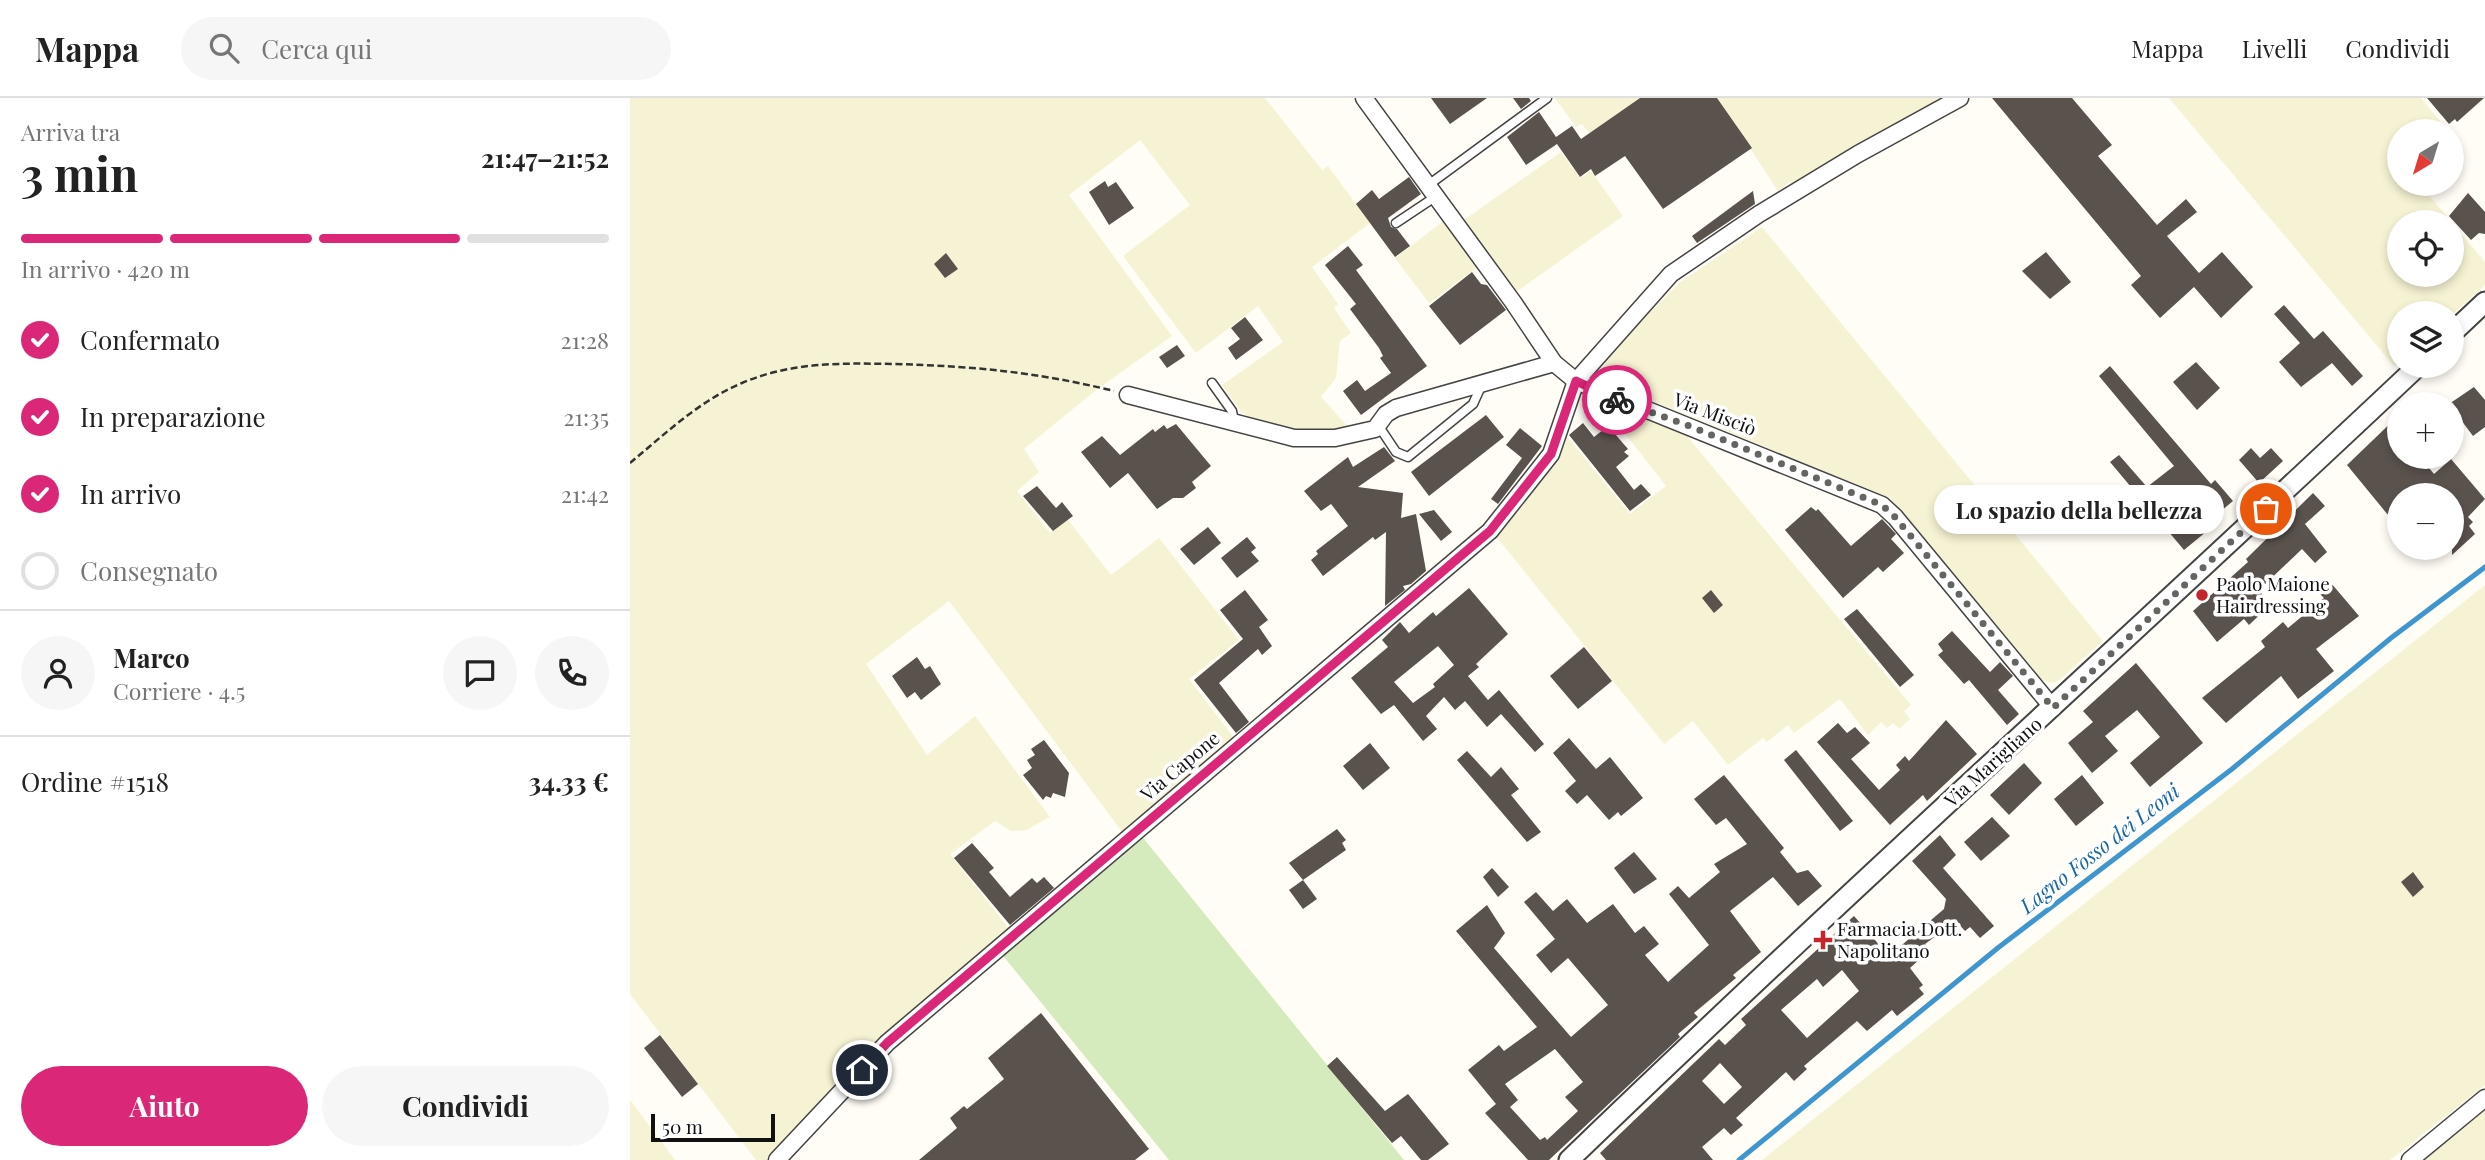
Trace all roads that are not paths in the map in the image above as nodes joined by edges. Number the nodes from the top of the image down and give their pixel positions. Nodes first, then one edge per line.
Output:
1 (1364, 98) edge
2 (1547, 98) edge
3 (1960, 98) edge
4 (1431, 191) junction
5 (1396, 223) dead end
6 (2485, 302) edge
7 (2464, 322) edge
8 (1554, 363) junction
9 (2405, 378) edge
10 (1576, 381) junction
11 (1212, 383) dead end
12 (1482, 384) junction
13 (1128, 395) road end
14 (1234, 422) junction
15 (1378, 425) junction
16 (2053, 708) junction
17 (2485, 1098) edge
18 (777, 1160) edge
19 (1569, 1160) edge
20 (2410, 1160) edge

1 - 4 street, Via Misciò
2 - 4 lane
3 - 10 street
4 - 5 lane
4 - 8 street, Via Misciò
6 - 7 street
8 - 10 street, Via Misciò
8 - 12 street
9 - 16 street, Via Marigliano
10 - 16 street, Via Misciò
10 - 18 street, Via Capone
11 - 14 lane
12 - 15 street
12 - 15 lane
13 - 14 street
14 - 15 street
16 - 19 street, Via Marigliano
17 - 20 street

